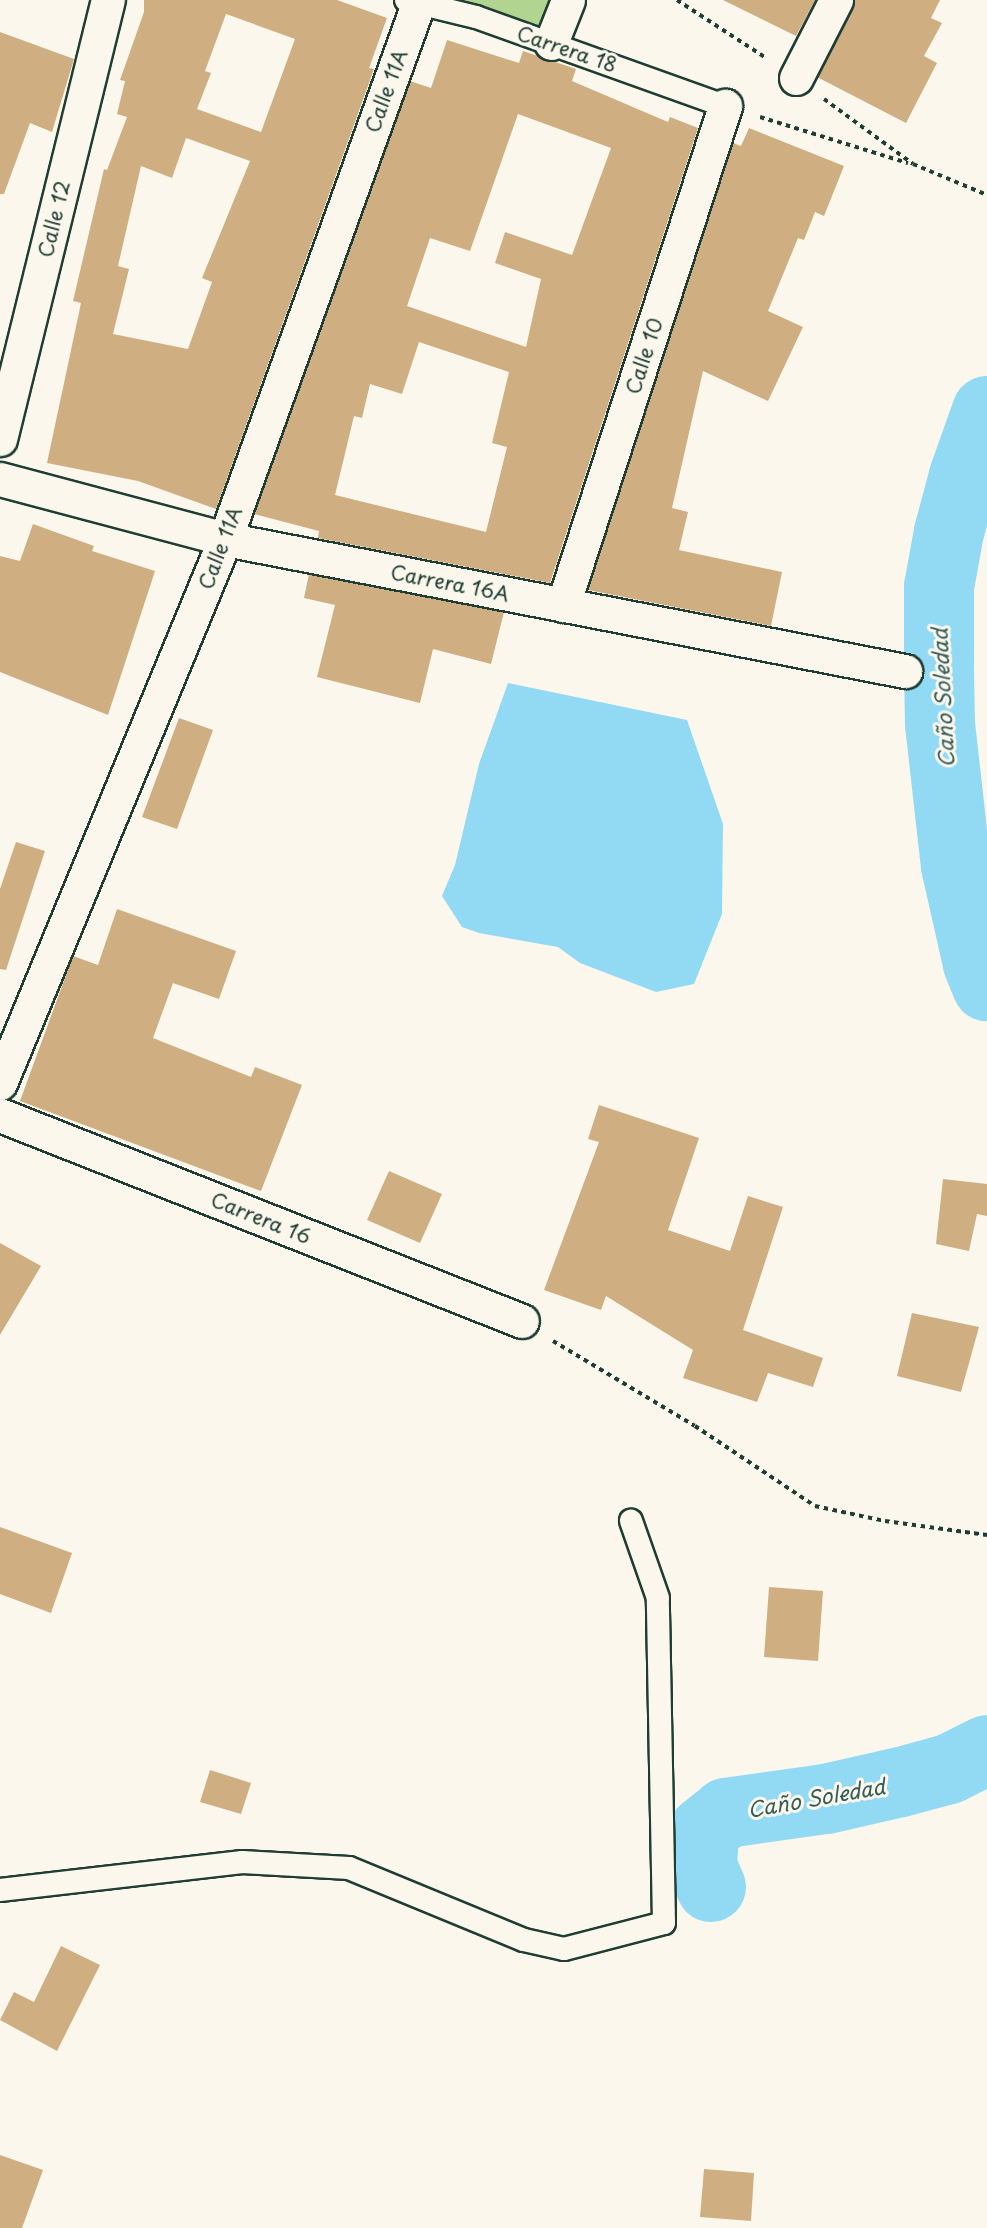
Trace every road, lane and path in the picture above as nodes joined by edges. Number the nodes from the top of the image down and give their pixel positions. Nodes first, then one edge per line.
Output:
1 (108, 0) edge
2 (568, 0) edge
3 (677, 0) edge
4 (836, 0) edge
5 (412, 2) edge
6 (551, 43) junction
7 (796, 78) junction
8 (725, 106) junction
9 (913, 164) junction
10 (987, 195) edge
11 (0, 439) edge
12 (0, 479) edge
13 (225, 539) junction
14 (563, 605) junction
15 (905, 671) dead end
16 (0, 1083) edge
17 (0, 1115) edge
18 (522, 1321) joint
19 (631, 1521) dead end
20 (987, 1535) edge
21 (0, 1890) edge

1 - 11 street, Calle 12
2 - 6 street
3 - 7 path
4 - 7 street
5 - 6 lane, Carrera 18
5 - 13 street, Calle 11A
6 - 8 lane, Carrera 18
7 - 9 path
8 - 9 path
8 - 14 street, Calle 10
9 - 10 path
12 - 13 street, Carrera 16A
13 - 14 street, Carrera 16A
13 - 16 street, Calle 11A
14 - 15 street, Carrera 16A
17 - 18 street, Carrera 16
18 - 20 path
19 - 21 lane

